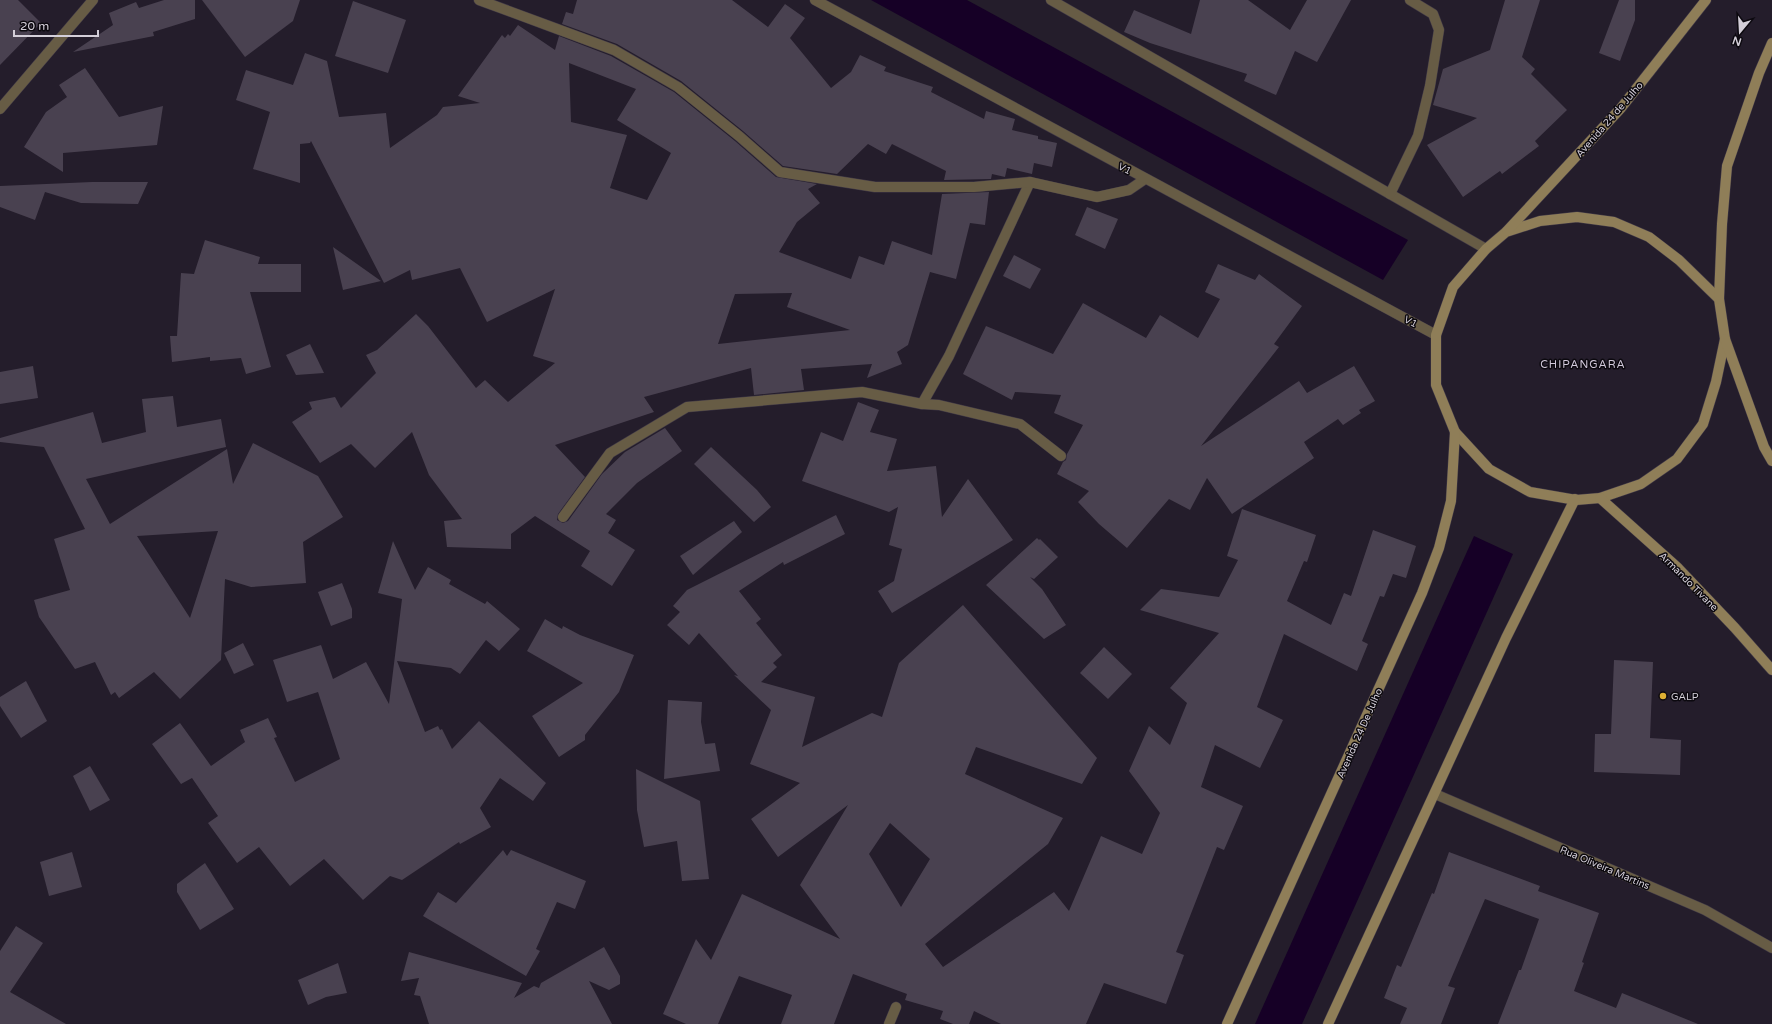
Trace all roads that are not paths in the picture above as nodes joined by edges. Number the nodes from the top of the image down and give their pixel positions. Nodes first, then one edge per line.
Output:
1 (93, 0) edge
2 (479, 0) edge
3 (815, 0) edge
4 (1051, 0) edge
5 (1410, 0) edge
6 (1706, 0) edge
7 (1772, 43) edge
8 (0, 109) edge
9 (1145, 179) junction
10 (1030, 182) junction
11 (1390, 194) junction
12 (1506, 232) junction
13 (1486, 249) junction
14 (1719, 299) junction
15 (1436, 334) junction
16 (1725, 340) junction
17 (922, 404) junction
18 (1455, 432) junction
19 (1061, 456) dead end
20 (1772, 460) edge
21 (1600, 498) junction
22 (1575, 500) junction
23 (563, 517) dead end
24 (1772, 670) edge
25 (1435, 794) junction
26 (1772, 948) edge
27 (896, 1007) dead end
28 (889, 1024) edge
29 (1227, 1024) edge
30 (1328, 1024) edge

1 - 8 street
2 - 10 street
3 - 9 street, V1
4 - 11 street
5 - 11 street
6 - 12 street, Avenida 24 de Julho
7 - 14 street
9 - 10 street
9 - 15 street, V1
10 - 17 street
11 - 13 street
12 - 13 street, Avenida 24 de Julho
12 - 14 street
13 - 15 street, Avenida 24 de Julho
14 - 16 street
15 - 18 street, Avenida 24 de Julho
16 - 20 street
16 - 21 street
17 - 19 street
17 - 23 street
18 - 22 street
18 - 29 street, Avenida 24 De Julho
21 - 22 street
21 - 24 street, Armando Tivane
22 - 25 street
25 - 26 street, Rua Oliveira Martins
25 - 30 street
27 - 28 street

